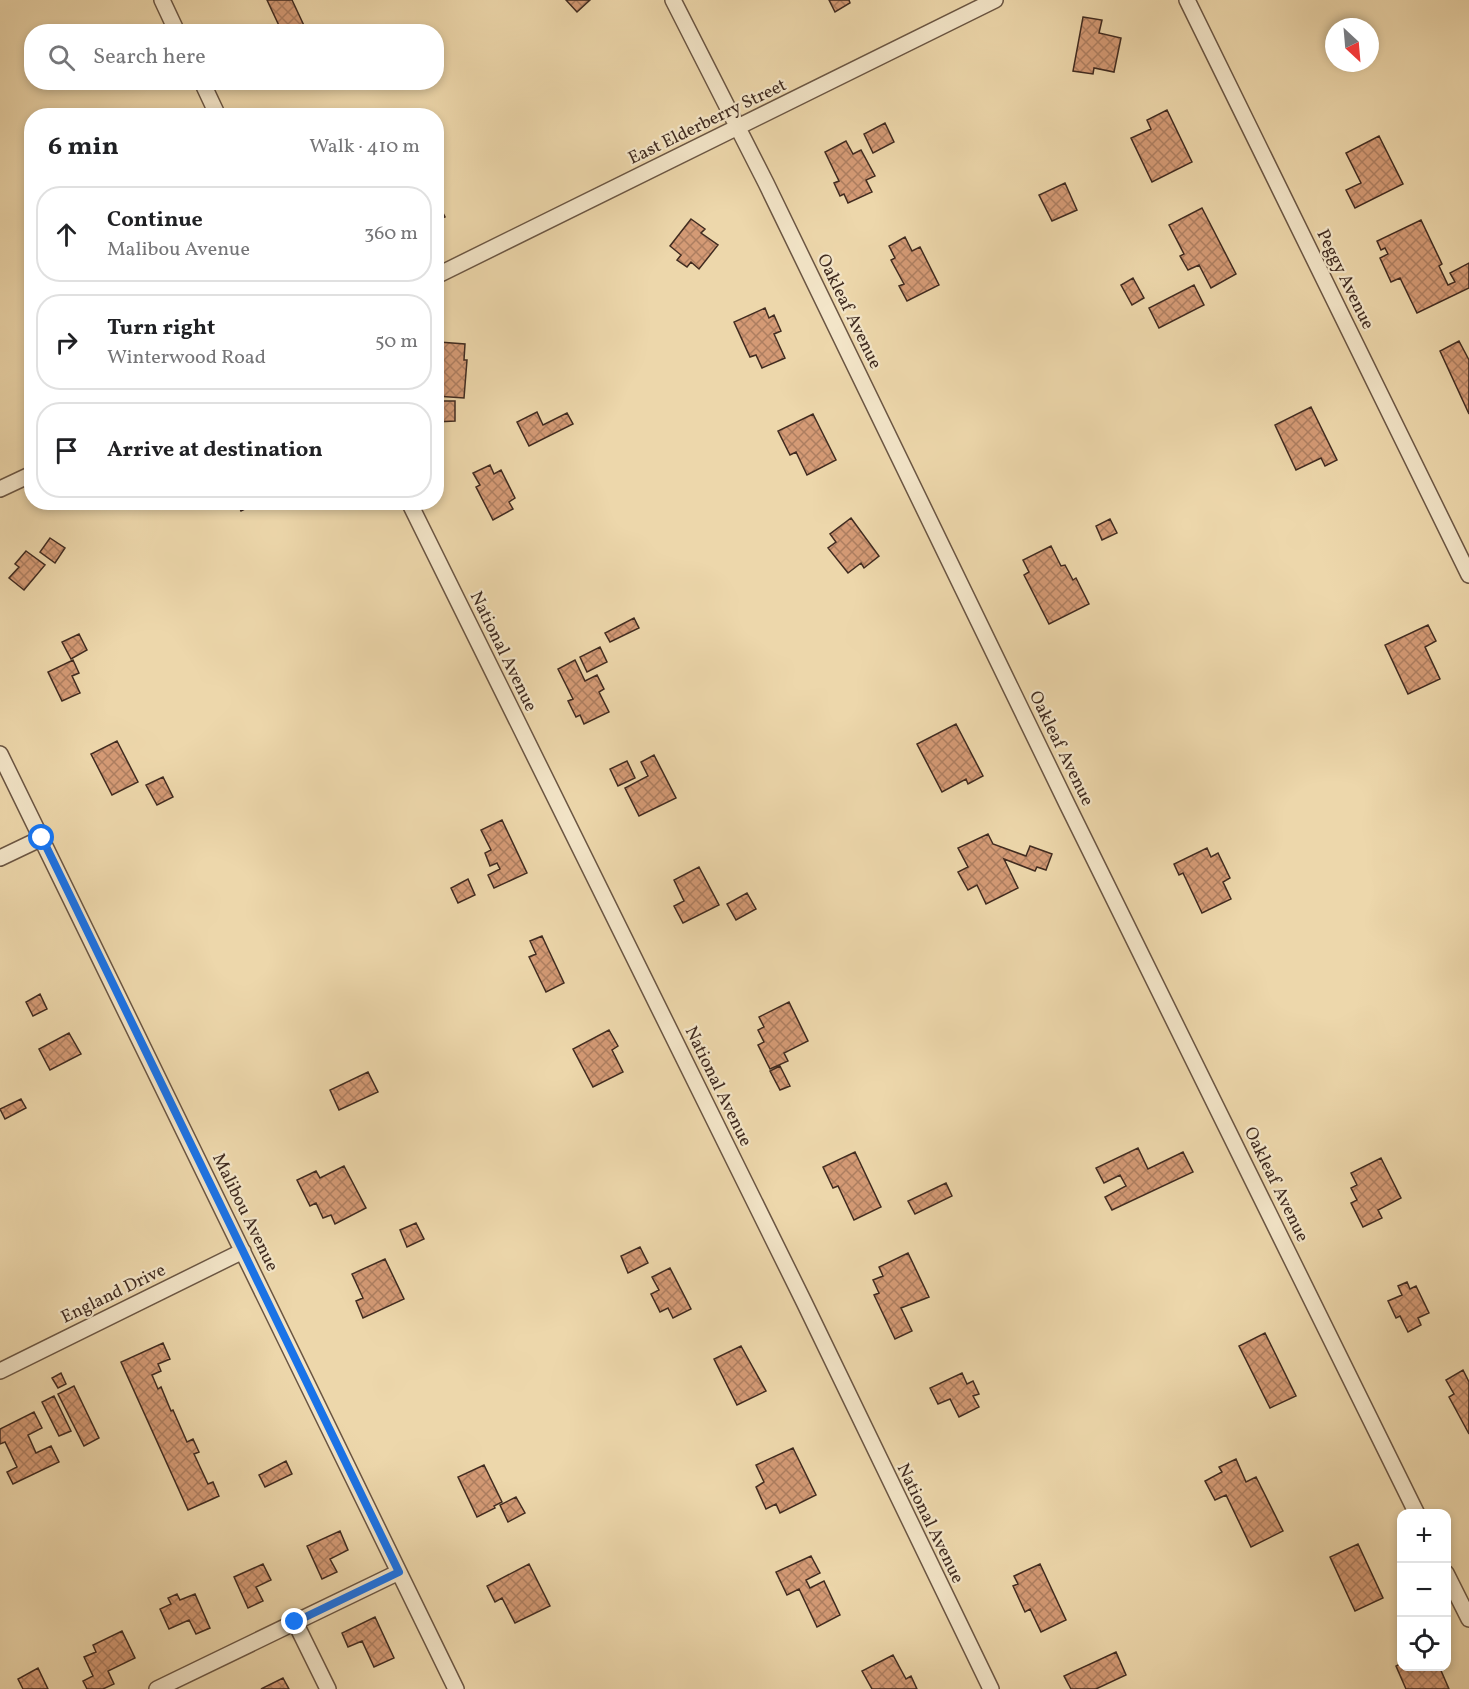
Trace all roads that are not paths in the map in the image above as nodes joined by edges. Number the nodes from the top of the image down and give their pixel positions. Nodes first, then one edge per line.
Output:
1 (162, 0) edge
2 (673, 0) edge
3 (995, 0) edge
4 (1188, 0) edge
5 (173, 24) edge
6 (206, 90) edge
7 (214, 108) edge
8 (737, 127) junction
9 (444, 272) edge
10 (24, 478) edge
11 (0, 489) edge
12 (413, 510) edge
13 (1469, 575) edge
14 (0, 754) edge
15 (42, 838) junction
16 (0, 858) edge
17 (243, 1251) junction
18 (0, 1371) edge
19 (1415, 1509) edge
20 (399, 1572) junction
21 (1451, 1583) edge
22 (1469, 1619) edge
23 (295, 1622) junction
24 (157, 1689) edge
25 (328, 1689) edge
26 (456, 1689) edge
27 (991, 1689) edge

1 - 5 street
2 - 8 street, Oakleaf Avenue
3 - 8 street, East Elderberry Street
4 - 13 street, Peggy Avenue
6 - 7 street
8 - 9 street, East Elderberry Street
8 - 19 street, Oakleaf Avenue
10 - 11 street
12 - 27 street, National Avenue
14 - 15 street, Malibou Avenue
15 - 16 street
15 - 17 street, Malibou Avenue
17 - 18 street, England Drive
17 - 20 street, Malibou Avenue
20 - 23 street
20 - 26 street, Malibou Avenue
21 - 22 street
23 - 24 street
23 - 25 street

